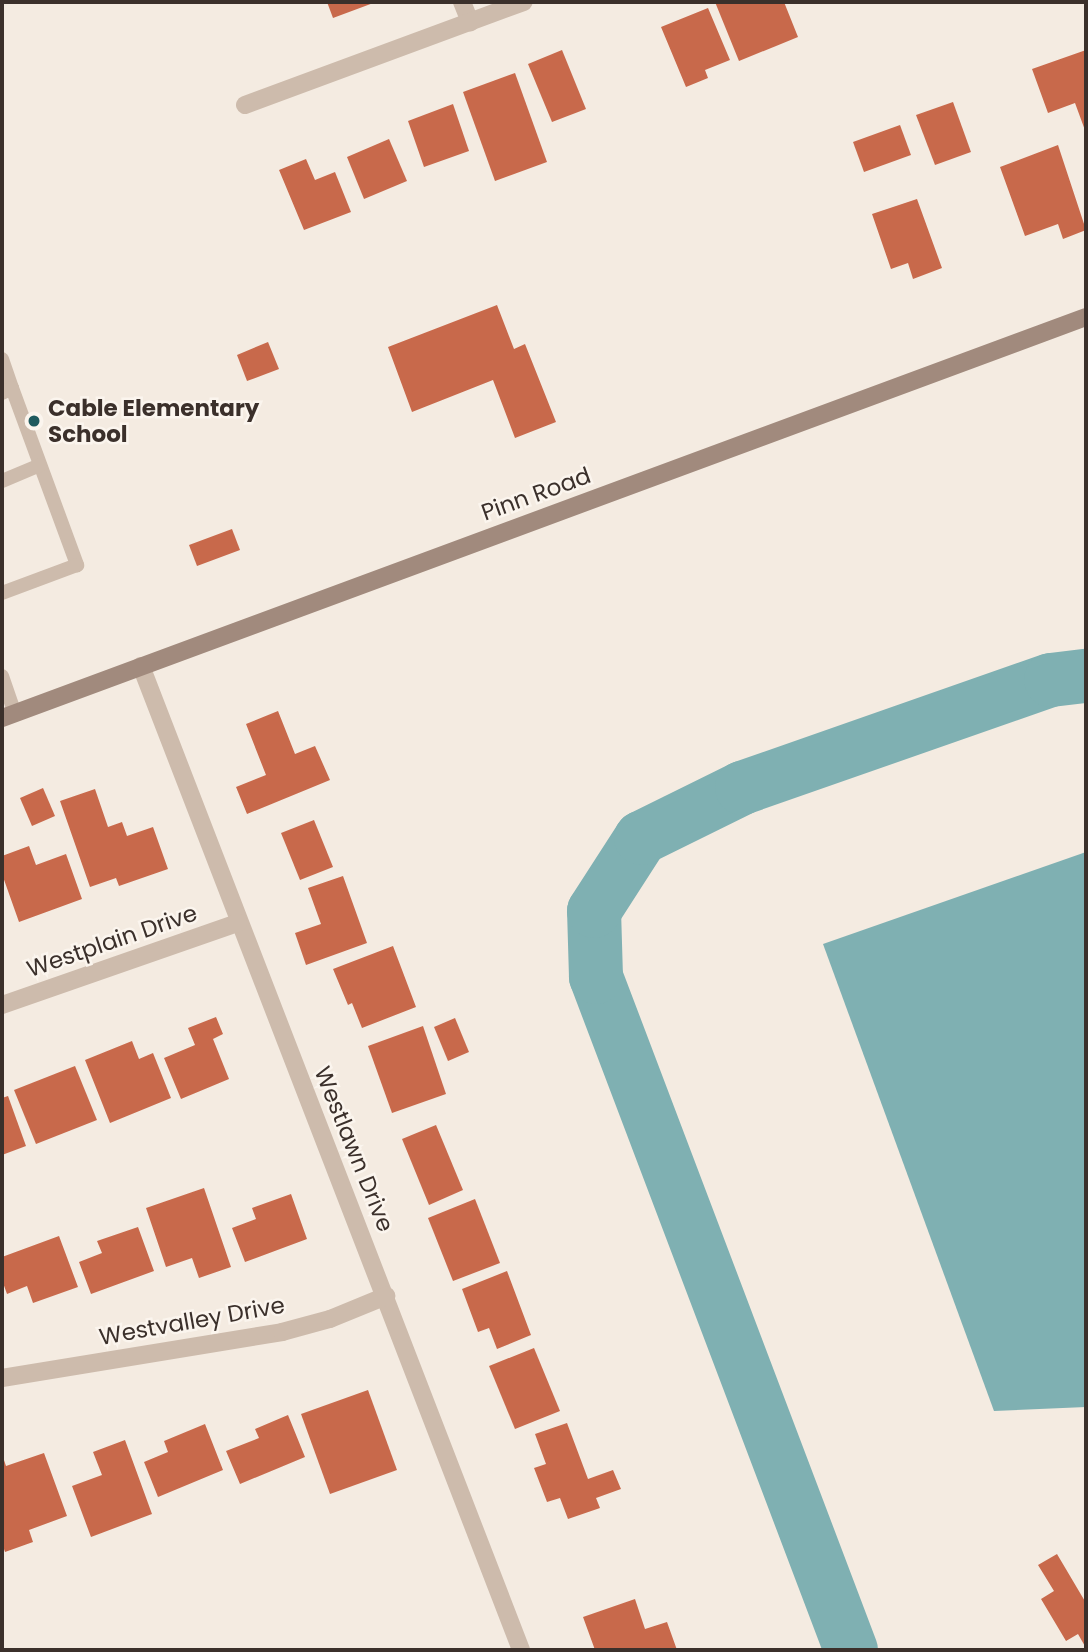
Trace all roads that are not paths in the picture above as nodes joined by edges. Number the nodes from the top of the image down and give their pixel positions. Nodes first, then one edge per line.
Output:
1 (462, 2) edge
2 (524, 2) edge
3 (470, 22) junction
4 (245, 104) dead end
5 (1086, 317) edge
6 (2, 359) edge
7 (7, 390) edge
8 (40, 465) junction
9 (2, 481) edge
10 (2, 593) edge
11 (141, 666) junction
12 (2, 676) edge
13 (8, 715) edge
14 (238, 923) junction
15 (2, 1005) edge
16 (386, 1296) junction
17 (2, 1378) edge
18 (521, 1650) edge

1 - 3 street
2 - 3 street
3 - 4 street
5 - 11 street, Pinn Road
6 - 7 lane
7 - 8 lane
8 - 9 lane
8 - 10 lane
11 - 13 street, Pinn Road
11 - 14 street, Westlawn Drive
12 - 13 lane
14 - 15 street, Westplain Drive
14 - 16 street, Westlawn Drive
16 - 17 street, Westvalley Drive
16 - 18 street, Westlawn Drive

